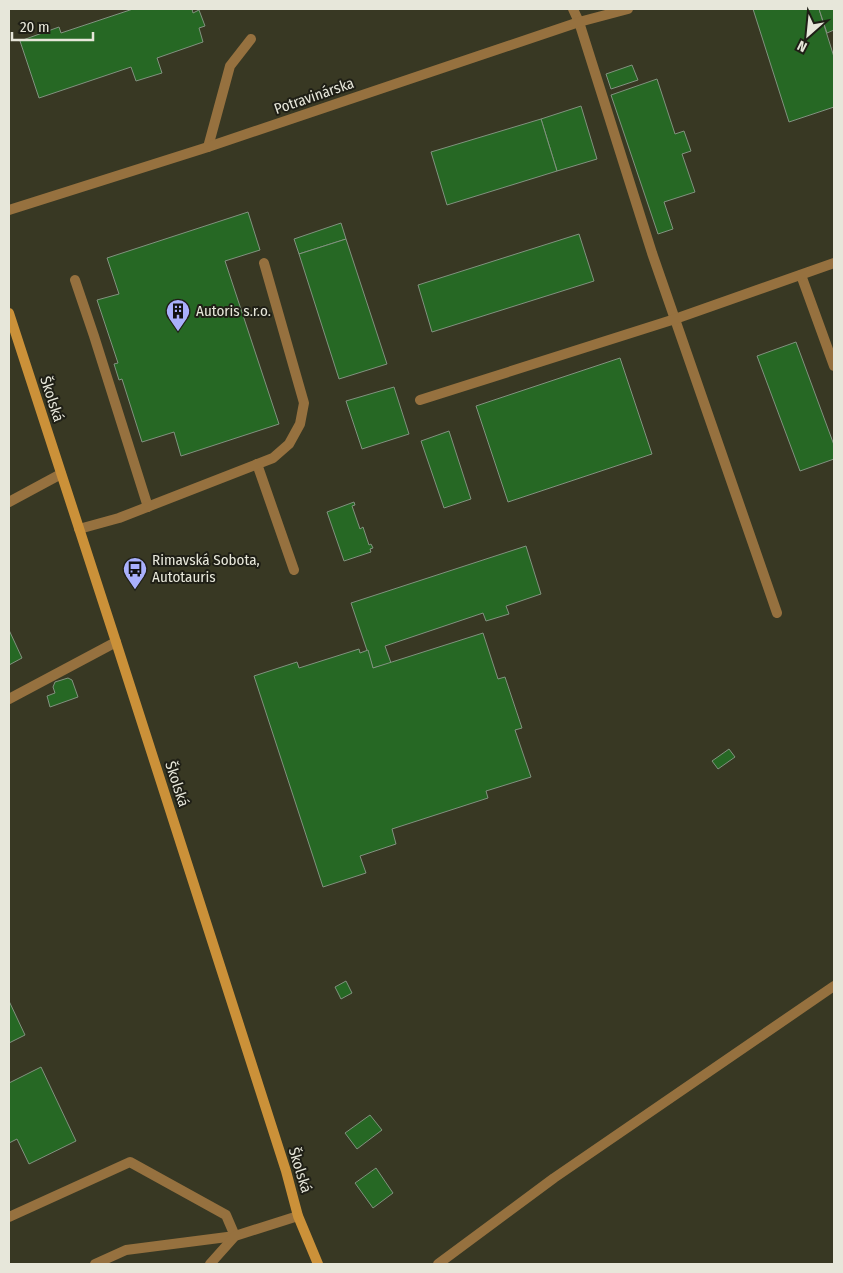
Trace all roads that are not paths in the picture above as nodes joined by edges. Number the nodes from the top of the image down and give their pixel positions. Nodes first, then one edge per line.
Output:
1 (573, 9) edge
2 (628, 9) edge
3 (579, 22) junction
4 (251, 39) dead end
5 (208, 147) junction
6 (9, 210) edge
7 (834, 263) edge
8 (264, 264) dead end
9 (801, 275) junction
10 (75, 280) dead end
11 (9, 313) edge
12 (675, 319) junction
13 (834, 366) edge
14 (420, 400) dead end
15 (257, 464) junction
16 (60, 474) junction
17 (9, 502) edge
18 (148, 507) junction
19 (79, 529) junction
20 (294, 570) dead end
21 (777, 613) dead end
22 (116, 642) junction
23 (9, 699) edge
24 (834, 986) edge
25 (298, 1216) junction
26 (9, 1217) edge
27 (235, 1236) junction
28 (94, 1264) edge
29 (210, 1264) edge
30 (318, 1264) edge
31 (438, 1264) edge

1 - 3 lane
2 - 3 lane, Potravinárska
3 - 5 lane, Potravinárska
3 - 12 lane
4 - 5 lane
5 - 6 lane, Potravinárska
7 - 9 lane
8 - 15 lane
9 - 12 lane
9 - 13 lane
10 - 18 lane
11 - 16 main road, Školská
12 - 14 lane
12 - 21 lane
15 - 18 lane
15 - 20 lane
16 - 17 lane
16 - 19 main road, Školská
18 - 19 lane
19 - 22 main road, Školská
22 - 23 lane
22 - 25 main road, Školská
24 - 31 lane
25 - 27 lane
25 - 30 main road, Školská
26 - 27 lane
27 - 28 lane
27 - 29 lane

